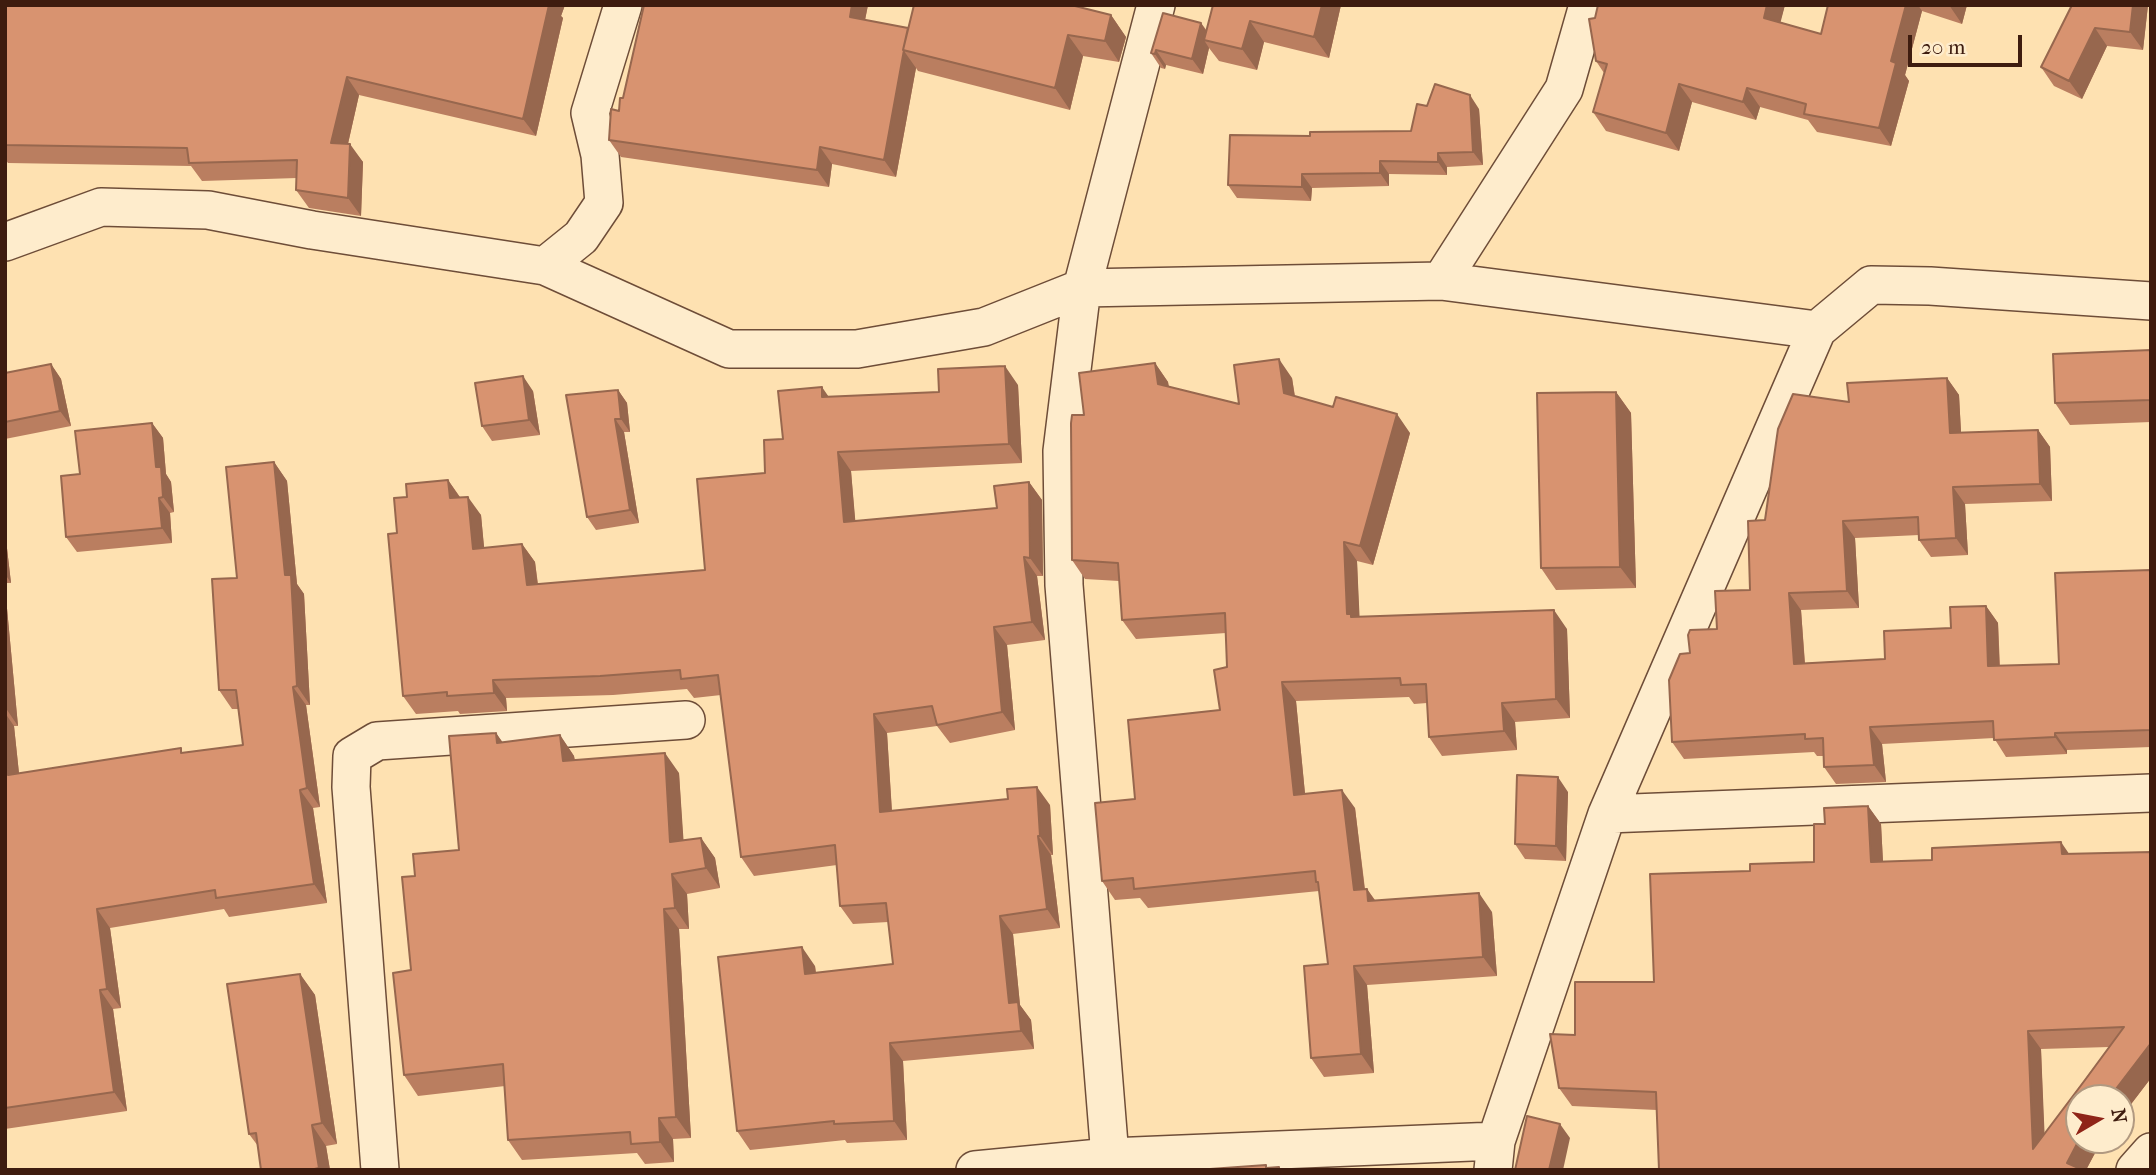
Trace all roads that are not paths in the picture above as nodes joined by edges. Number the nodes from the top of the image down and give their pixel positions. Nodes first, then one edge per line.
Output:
1 (623, 5) edge
2 (1156, 5) edge
3 (1588, 5) edge
4 (5, 242) edge
5 (545, 266) junction
6 (1441, 281) junction
7 (1082, 288) junction
8 (2151, 301) edge
9 (1817, 330) junction
10 (686, 720) dead end
11 (2151, 793) edge
12 (1607, 814) junction
13 (2151, 1152) edge
14 (1494, 1156) edge
15 (1110, 1157) junction
16 (380, 1170) edge
17 (975, 1170) edge
18 (2135, 1170) edge

1 - 5 street
2 - 7 street
3 - 6 street
4 - 5 street
5 - 7 street
6 - 7 street
6 - 9 street
7 - 15 street
8 - 9 street
9 - 12 street
10 - 16 street
11 - 12 street
12 - 14 street
13 - 18 street
14 - 15 street
15 - 17 street

